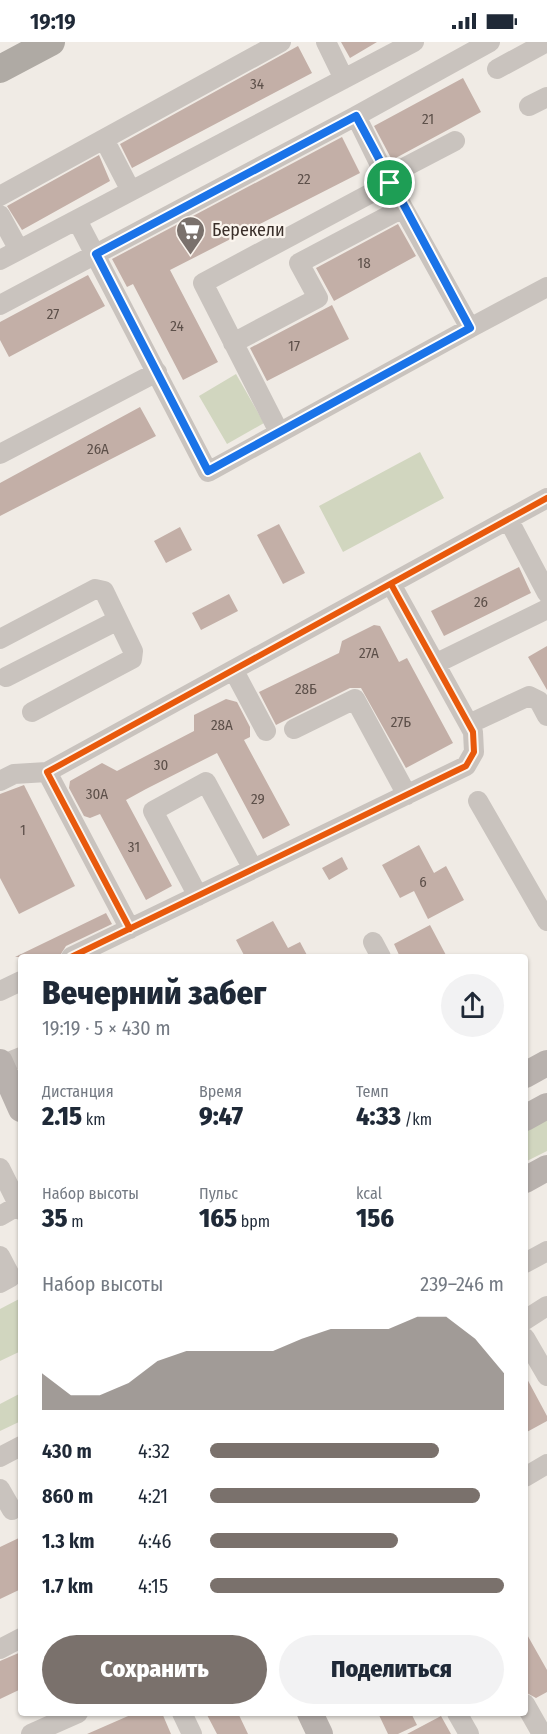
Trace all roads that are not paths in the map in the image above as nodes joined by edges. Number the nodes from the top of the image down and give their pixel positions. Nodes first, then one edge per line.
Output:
1 (51, 42) edge
2 (281, 42) edge
3 (326, 42) edge
4 (414, 42) edge
5 (547, 42) edge
6 (480, 44) edge
7 (383, 49) edge
8 (0, 69) edge
9 (497, 69) dead end
10 (344, 79) junction
11 (547, 97) edge
12 (529, 106) dead end
13 (356, 116) junction
14 (104, 139) junction
15 (455, 141) dead end
16 (388, 180) junction
17 (131, 191) junction
18 (0, 196) edge
19 (403, 208) junction
20 (0, 215) edge
21 (77, 220) junction
22 (19, 250) junction
23 (96, 254) junction
24 (0, 260) edge
25 (547, 287) edge
26 (0, 304) edge
27 (470, 328) junction
28 (233, 343) junction
29 (157, 372) junction
30 (279, 432) junction
31 (0, 454) edge
32 (547, 498) edge
33 (508, 519) junction
34 (391, 584) junction
35 (547, 594) edge
36 (547, 609) edge
37 (118, 620) junction
38 (0, 639) edge
39 (437, 663) junction
40 (234, 671) junction
41 (6, 677) dead end
42 (32, 712) dead end
43 (547, 716) edge
44 (469, 724) junction
45 (294, 729) dead end
46 (266, 731) dead end
47 (46, 772) junction
48 (0, 781) edge
49 (407, 795) junction
50 (478, 801) dead end
51 (253, 869) junction
52 (198, 896) junction
53 (547, 921) edge
54 (130, 929) junction
55 (77, 954) edge
56 (18, 982) edge
57 (0, 991) edge
58 (7, 1061) edge
59 (547, 1064) edge
60 (528, 1074) edge
61 (18, 1099) edge
62 (547, 1106) edge
63 (528, 1116) edge
64 (0, 1168) edge
65 (18, 1203) edge
66 (18, 1208) edge
67 (0, 1216) edge
68 (547, 1251) edge
69 (0, 1256) edge
70 (528, 1261) edge
71 (11, 1277) edge
72 (547, 1306) edge
73 (528, 1318) edge
74 (528, 1343) edge
75 (547, 1376) edge
76 (18, 1448) edge
77 (0, 1457) edge
78 (547, 1464) edge
79 (528, 1475) edge
80 (0, 1489) edge
81 (12, 1510) dead end
82 (18, 1640) edge
83 (0, 1649) edge
84 (528, 1709) edge
85 (75, 1716) edge
86 (183, 1716) edge
87 (311, 1716) edge
88 (459, 1716) edge
89 (61, 1728) edge
90 (31, 1734) edge
91 (192, 1734) edge
92 (320, 1734) edge
93 (469, 1734) edge
94 (542, 1734) edge

1 - 8 highway
2 - 14 street
3 - 10 street
4 - 7 street
5 - 9 street
6 - 13 street
7 - 10 street
10 - 17 street
11 - 12 street
13 - 16 street
13 - 23 street
14 - 17 street
14 - 18 street
15 - 16 street
16 - 19 street
16 - 28 street
17 - 21 street
19 - 27 street
19 - 28 street
20 - 22 street
21 - 22 street
21 - 23 street
22 - 24 street
23 - 26 street
23 - 29 street
25 - 27 street
27 - 30 street
28 - 30 street
29 - 30 street
29 - 31 street
32 - 33 street
33 - 34 street
33 - 35 street
34 - 39 street
34 - 40 street
36 - 39 street
37 - 38 street
37 - 41 street
37 - 42 street
39 - 44 street
40 - 46 street
40 - 47 street
43 - 44 street
44 - 49 street
45 - 49 street
47 - 48 street
47 - 54 street
49 - 51 street
50 - 53 street
51 - 52 street
51 - 52 street
52 - 54 street
54 - 55 street
56 - 57 street
58 - 61 main road
59 - 60 main road
62 - 63 main road
64 - 65 street
66 - 67 street
68 - 70 street
69 - 71 street
72 - 73 street
74 - 75 street
76 - 77 street
78 - 79 street
80 - 81 street
82 - 83 street
84 - 94 street
85 - 89 street
86 - 91 street
87 - 92 main road
88 - 93 street
89 - 90 street

